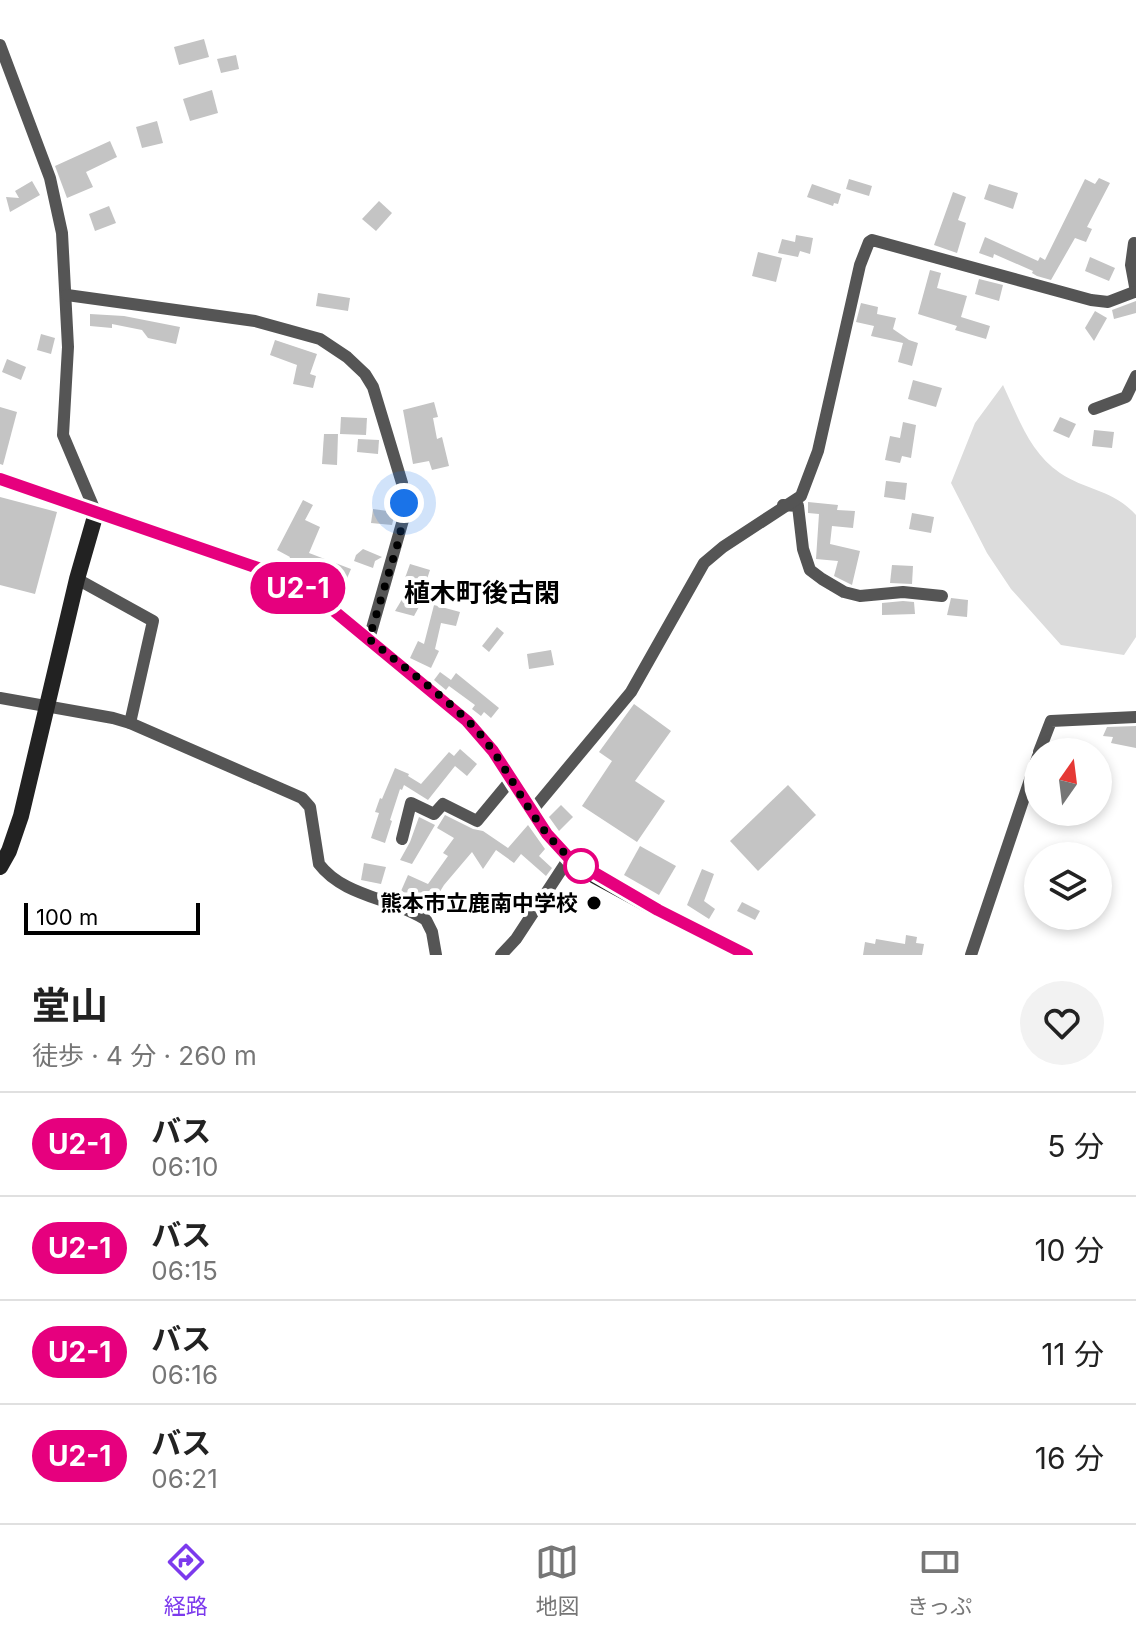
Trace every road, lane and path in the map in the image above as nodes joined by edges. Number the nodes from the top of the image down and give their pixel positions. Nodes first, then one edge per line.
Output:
1 (0, 45) edge
2 (1134, 243) dead end
3 (1135, 292) edge
4 (67, 295) junction
5 (1136, 376) edge
6 (1126, 397) junction
7 (1094, 409) dead end
8 (1136, 409) edge
9 (0, 479) edge
10 (783, 505) junction
11 (96, 513) junction
12 (77, 579) junction
13 (942, 596) dead end
14 (369, 639) junction
15 (0, 698) edge
16 (47, 706) junction
17 (1136, 717) edge
18 (130, 723) junction
19 (1045, 738) edge
20 (511, 780) junction
21 (1024, 798) edge
22 (531, 812) junction
23 (402, 839) dead end
24 (569, 858) junction
25 (0, 867) edge
26 (436, 955) edge
27 (501, 955) edge
28 (747, 955) edge
29 (971, 955) edge

1 - 4 street
2 - 3 street
3 - 10 street
4 - 11 street
4 - 14 street
5 - 6 street
6 - 7 street
6 - 8 street
9 - 11 street
10 - 13 street
10 - 22 street
11 - 12 street
11 - 14 street
12 - 16 street
12 - 18 street
14 - 20 street
15 - 16 street
16 - 18 street
16 - 25 street
17 - 19 street
18 - 26 street
20 - 22 street
20 - 23 street
21 - 29 street
22 - 24 street
24 - 27 street
24 - 28 street

